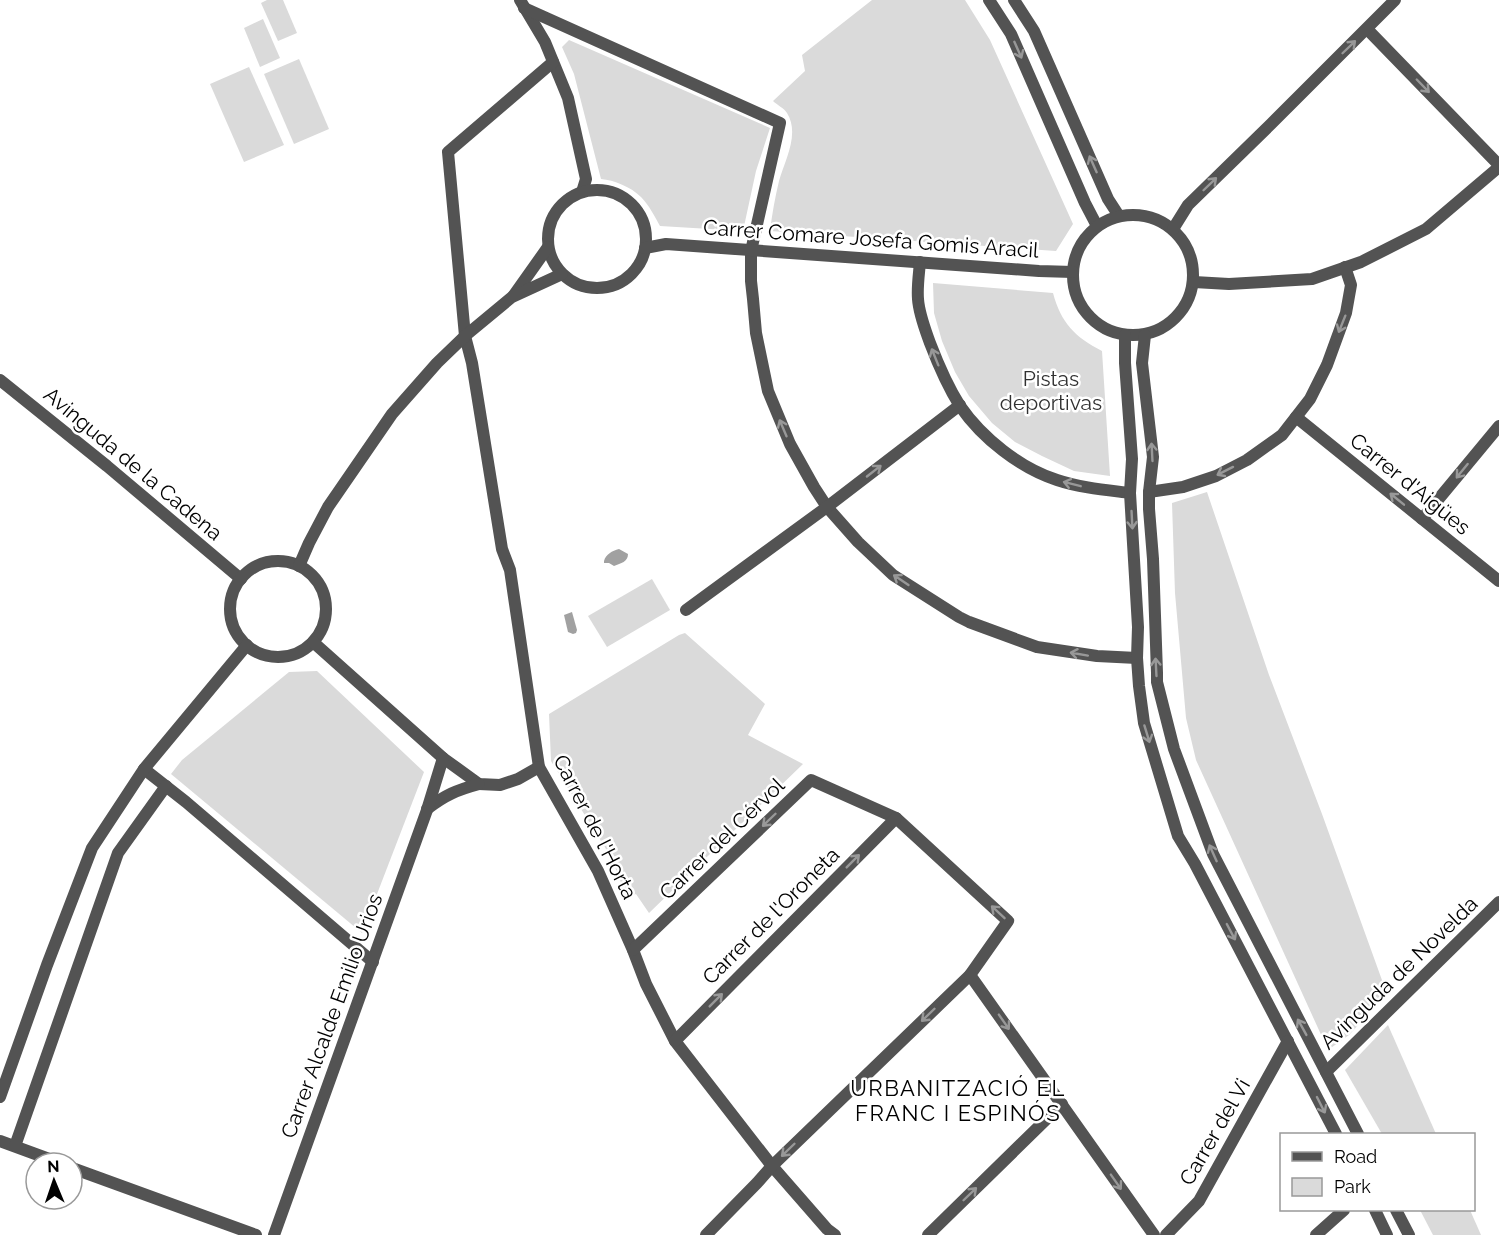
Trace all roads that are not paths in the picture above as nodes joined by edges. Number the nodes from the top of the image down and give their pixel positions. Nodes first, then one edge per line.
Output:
1 (989, 0) edge
2 (1014, 0) edge
3 (1395, 0) edge
4 (522, 4) edge
5 (1367, 29) junction
6 (553, 62) junction
7 (1499, 166) edge
8 (586, 179) junction
9 (595, 189) junction
10 (582, 192) junction
11 (1119, 216) junction
12 (1097, 226) junction
13 (1173, 229) junction
14 (645, 234) junction
15 (666, 244) junction
16 (548, 247) junction
17 (645, 248) junction
18 (751, 251) junction
19 (920, 262) junction
20 (1345, 267) junction
21 (1073, 272) junction
22 (562, 274) junction
23 (1194, 282) junction
24 (512, 297) junction
25 (1125, 335) junction
26 (1145, 335) junction
27 (465, 336) junction
28 (0, 380) edge
29 (960, 405) junction
30 (1296, 417) junction
31 (1499, 426) edge
32 (1149, 492) junction
33 (1130, 493) junction
34 (827, 507) junction
35 (1422, 519) junction
36 (300, 566) junction
37 (240, 579) junction
38 (1499, 581) edge
39 (686, 610) dead end
40 (313, 642) junction
41 (247, 645) junction
42 (1137, 658) junction
43 (442, 758) junction
44 (539, 767) junction
45 (144, 770) junction
46 (479, 784) junction
47 (166, 786) junction
48 (426, 810) junction
49 (896, 818) junction
50 (1496, 910) edge
51 (633, 950) junction
52 (373, 962) junction
53 (970, 975) junction
54 (675, 1041) junction
55 (1288, 1041) junction
56 (1326, 1072) junction
57 (0, 1097) edge
58 (1062, 1104) junction
59 (1335, 1133) edge
60 (1357, 1133) edge
61 (0, 1141) edge
62 (15, 1146) junction
63 (28, 1151) edge
64 (772, 1166) junction
65 (84, 1172) edge
66 (1342, 1211) edge
67 (1376, 1211) edge
68 (1397, 1211) edge
69 (256, 1235) edge
70 (274, 1235) edge
71 (706, 1235) edge
72 (835, 1235) edge
73 (928, 1235) edge
74 (1154, 1235) edge
75 (1166, 1235) edge
76 (1316, 1235) edge
77 (1387, 1235) edge
78 (1408, 1235) edge

1 -> 12 street
11 -> 2 street
3 - 5 street
4 - 6 street
4 - 18 street
5 -> 7 street
13 -> 5 street
6 - 8 street
6 - 27 street, Carrer de l'Horta
7 - 20 street
8 - 9 street
8 - 10 street
9 - 10 street
9 - 14 street
10 - 16 street
11 - 12 street
11 - 13 street
12 - 21 street
13 - 23 street
14 - 15 street, Carrer Comare Josefa Gomis Aracil
14 - 17 street
15 - 17 street, Carrer Comare Josefa Gomis Aracil
15 - 18 street, Carrer Comare Josefa Gomis Aracil
16 - 22 street
16 - 24 street
17 - 22 street
18 - 19 street, Carrer Comare Josefa Gomis Aracil
34 -> 18 street
19 - 21 street, Carrer Comare Josefa Gomis Aracil
29 -> 19 street
20 - 23 street
20 -> 30 street
21 - 25 street
22 - 24 street
23 - 26 street
24 - 27 street
25 - 26 street
25 - 33 street
32 -> 26 street
27 - 36 street
27 - 44 street, Carrer de l'Horta
28 - 37 street, Avinguda de la Cadena
33 -> 29 street
34 -> 29 street
30 -> 32 street
35 -> 30 street, Carrer d'Aigües
31 -> 35 street
56 -> 32 street
33 -> 42 street
34 - 39 street
42 -> 34 street
35 - 38 street, Carrer d'Aigües
36 - 37 street
36 - 40 street
37 - 41 street
40 - 41 street
40 - 43 street
41 - 45 street
42 -> 55 street
43 - 46 street
43 - 48 street, Carrer Alcalde Emilio Urios
44 - 46 street
44 - 51 street, Carrer de l'Horta
45 - 47 street
45 - 57 street
46 - 48 street
47 - 52 street
47 - 62 street
48 - 52 street, Carrer Alcalde Emilio Urios
49 -> 51 street, Carrer del Cérvol
53 -> 49 street
54 -> 49 street, Carrer de l'Oroneta
50 - 56 street, Avinguda de Novelda
51 - 54 street, Carrer de l'Horta
52 - 70 street, Carrer Alcalde Emilio Urios
53 -> 58 street
53 -> 64 street
54 - 64 street, Carrer de l'Horta
55 -> 59 street
55 - 75 street, Carrer del Vi
56 - 60 street
73 -> 58 street
58 -> 74 street
61 - 62 street
62 - 63 street
64 - 71 street
64 - 72 street, Carrer de l'Horta
65 - 69 street
66 - 76 street
67 - 77 street
68 - 78 street

